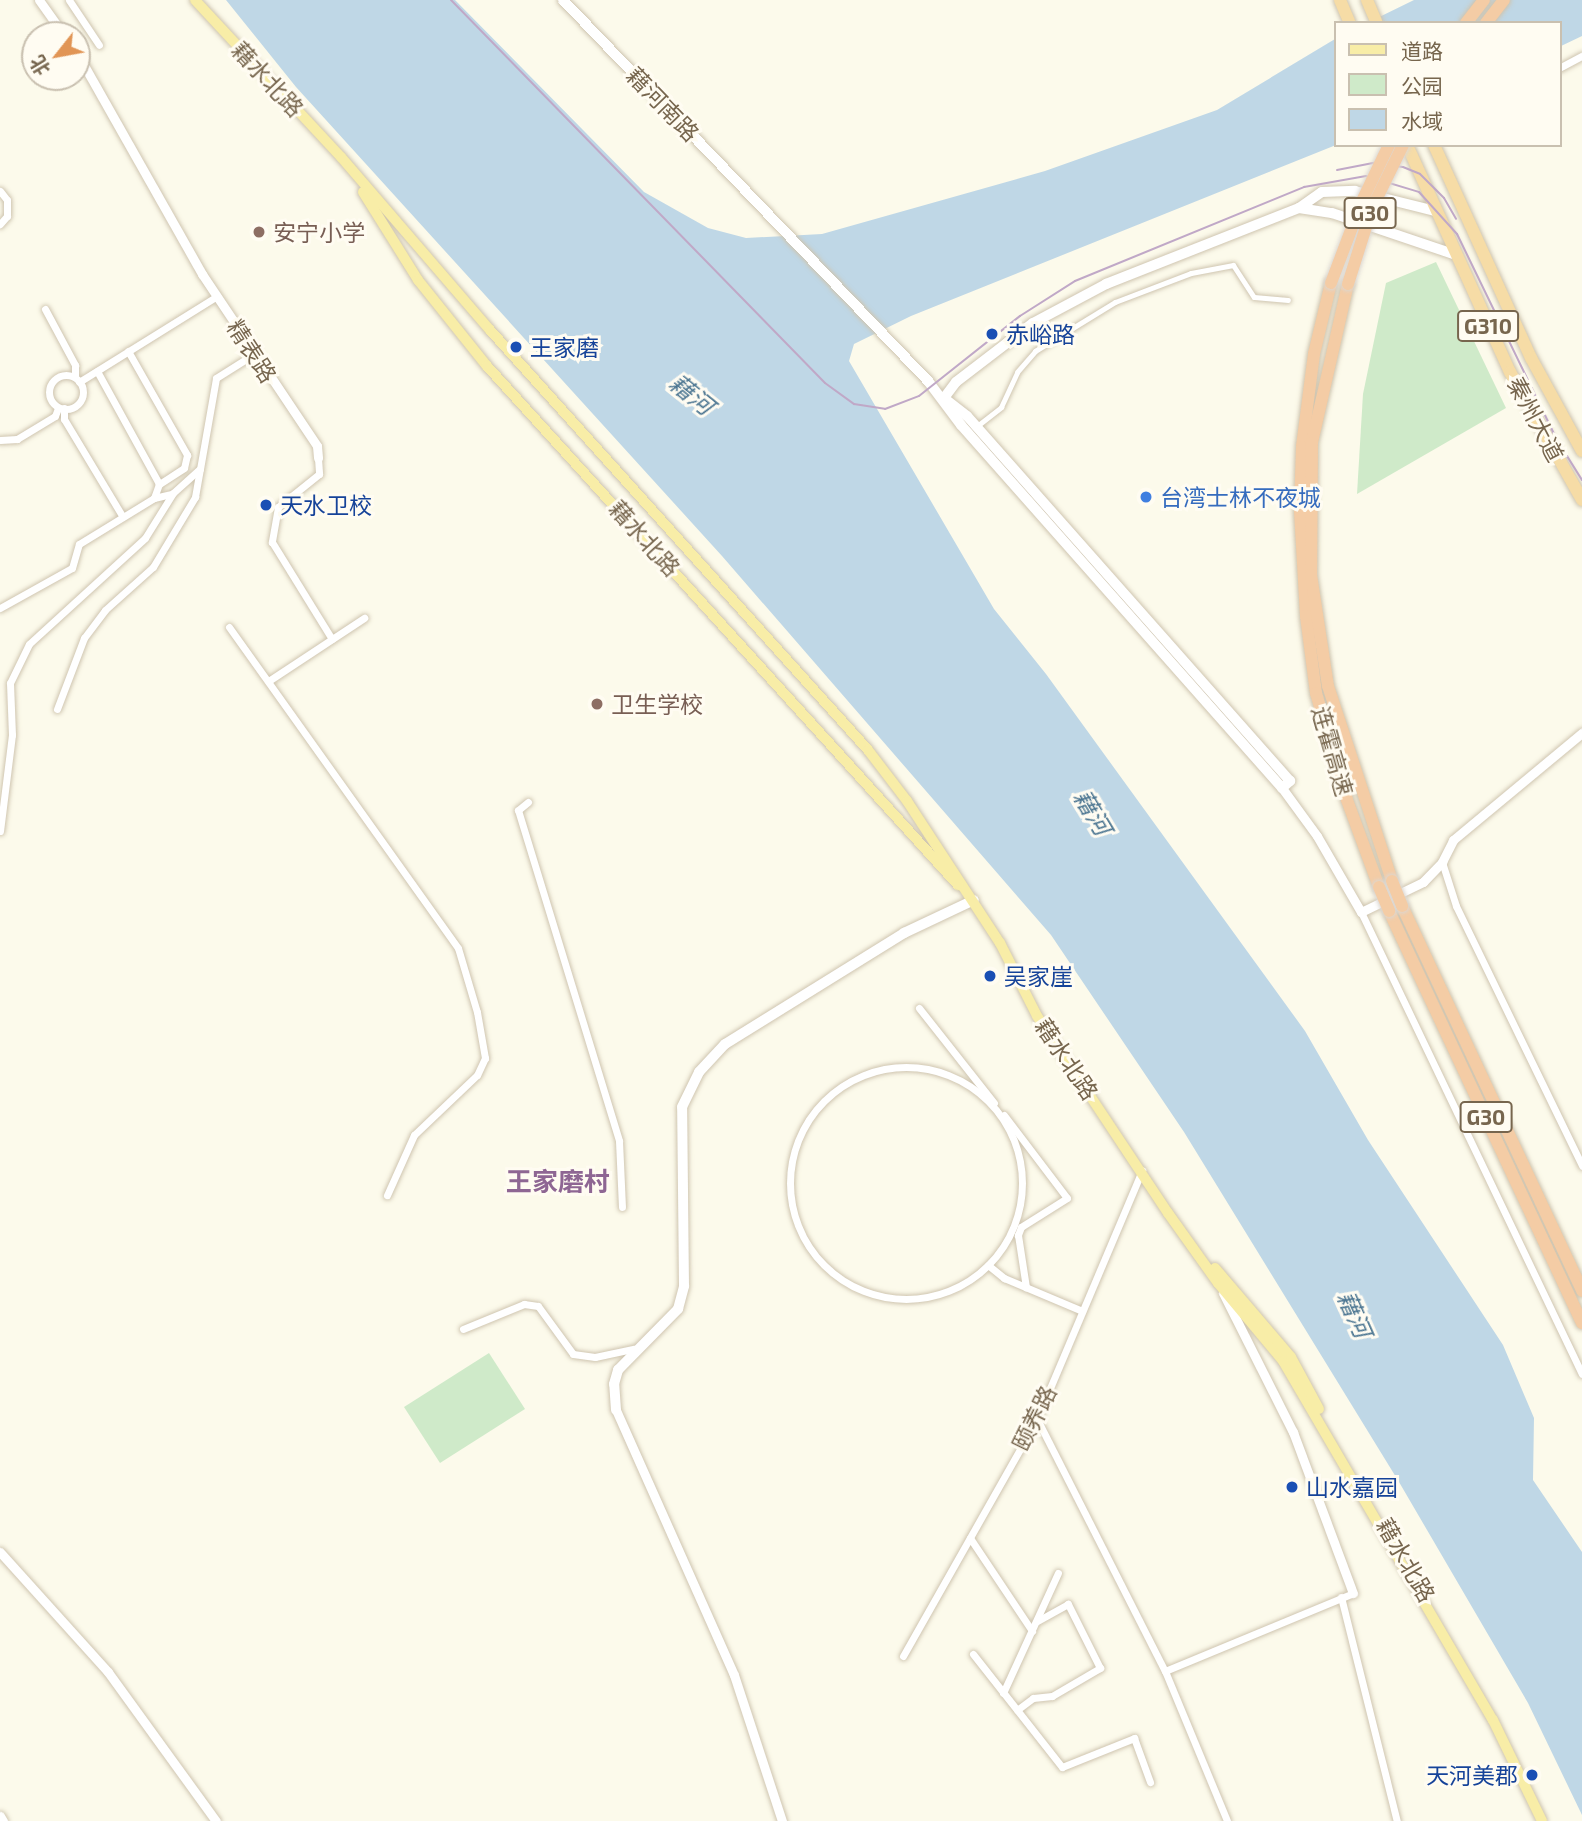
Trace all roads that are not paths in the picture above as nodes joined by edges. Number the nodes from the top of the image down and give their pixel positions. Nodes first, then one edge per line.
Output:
1 (39, 0) edge
2 (69, 0) edge
3 (195, 0) edge
4 (563, 0) edge
5 (1340, 0) edge
6 (1484, 0) edge
7 (1504, 0) edge
8 (1348, 20) edge
9 (54, 21) edge
10 (1468, 21) edge
11 (1488, 21) edge
12 (99, 45) dead end
13 (1582, 56) edge
14 (1561, 67) edge
15 (91, 77) edge
16 (1389, 147) edge
17 (1404, 147) edge
18 (1406, 147) edge
19 (1435, 147) edge
20 (341, 157) junction
21 (0, 191) edge
22 (1299, 208) junction
23 (1435, 211) junction
24 (0, 224) edge
25 (1453, 254) junction
26 (217, 296) junction
27 (1288, 300) dead end
28 (45, 309) dead end
29 (128, 351) junction
30 (254, 354) junction
31 (97, 371) junction
32 (77, 379) junction
33 (944, 398) junction
34 (61, 408) junction
35 (977, 426) junction
36 (0, 440) edge
37 (1582, 451) edge
38 (318, 458) joint
39 (200, 469) junction
40 (159, 484) junction
41 (173, 493) junction
42 (154, 498) junction
43 (1582, 500) edge
44 (123, 517) junction
45 (0, 608) edge
46 (364, 618) dead end
47 (229, 626) dead end
48 (332, 639) junction
49 (270, 680) junction
50 (57, 709) dead end
51 (1582, 733) edge
52 (1282, 788) junction
53 (528, 803) dead end
54 (0, 831) edge
55 (1442, 862) junction
56 (974, 900) junction
57 (1361, 912) junction
58 (919, 1008) dead end
59 (1582, 1166) edge
60 (1142, 1169) junction
61 (387, 1195) dead end
62 (622, 1207) dead end
63 (1168, 1213) junction
64 (988, 1265) junction
65 (1218, 1283) junction
66 (1026, 1287) junction
67 (1582, 1291) edge
68 (1082, 1311) junction
69 (1582, 1323) edge
70 (463, 1329) dead end
71 (634, 1349) junction
72 (1582, 1374) edge
73 (616, 1410) joint
74 (1037, 1419) junction
75 (970, 1538) junction
76 (0, 1552) edge
77 (1058, 1573) dead end
78 (1353, 1593) joint
79 (1341, 1597) junction
80 (1037, 1621) junction
81 (1032, 1631) junction
82 (973, 1654) dead end
83 (903, 1656) dead end
84 (1165, 1671) junction
85 (1003, 1693) junction
86 (1017, 1710) junction
87 (1150, 1782) dead end
88 (0, 1816) edge
89 (3, 1821) edge
90 (216, 1821) edge
91 (782, 1821) edge
92 (1227, 1821) edge
93 (1397, 1821) edge
94 (1542, 1821) edge
95 (1548, 1821) edge

1 - 9 street
2 - 12 street
3 - 20 main road, 藉水北路
4 - 33 main road, 藉河南路
5 - 8 highway
6 - 10 highway
7 - 11 highway
13 - 14 street
15 - 26 street, 精表路
16 - 69 highway, 连霍高速 / G30, bridge
17 - 67 highway, 连霍高速 / G30, bridge
18 - 23 highway, 秦州大道 / G310
19 - 37 highway, 秦州大道 / G310
20 - 56 main road, 藉水北路
20 - 56 main road, 藉水北路
21 - 24 street
22 - 23 main road
22 - 25 main road
22 - 33 main road
23 - 25 highway, 秦州大道 / G310
25 - 43 highway, 秦州大道 / G310
26 - 29 street
26 - 30 street, 精表路
27 - 35 street
28 - 32 street
29 - 31 street
29 - 40 street
30 - 38 street, 精表路
30 - 39 street
31 - 32 street
31 - 40 street
32 - 34 street
32 - 34 street
33 - 35 main road
33 - 52 main road
34 - 36 street
34 - 44 street
35 - 52 main road
38 - 48 street, 精表路
39 - 41 street
39 - 50 street
40 - 42 street
41 - 42 street
41 - 54 street
42 - 44 street
44 - 45 street
46 - 48 street
47 - 49 street
48 - 49 street
49 - 61 street
51 - 55 street
52 - 57 street
53 - 62 street
55 - 57 street
55 - 59 street
56 - 60 main road, 藉水北路
56 - 71 main road
57 - 72 street
58 - 66 street
60 - 63 main road, 藉水北路
60 - 68 street, 颐养路
63 - 65 main road, 藉水北路
63 - 95 main road, 藉水北路
64 - 64 street
64 - 66 street
65 - 78 street
65 - 94 main road, 藉水北路
66 - 68 street
68 - 74 street, 颐养路
70 - 71 street
71 - 73 main road
73 - 91 street
74 - 75 street, 颐养路
74 - 84 street
75 - 81 street
75 - 83 street, 颐养路
76 - 90 street
77 - 80 street
78 - 79 street
79 - 84 street
79 - 93 street
80 - 81 street
80 - 86 street
81 - 85 street
82 - 85 street
84 - 92 street
85 - 86 street
86 - 87 street
88 - 89 street

